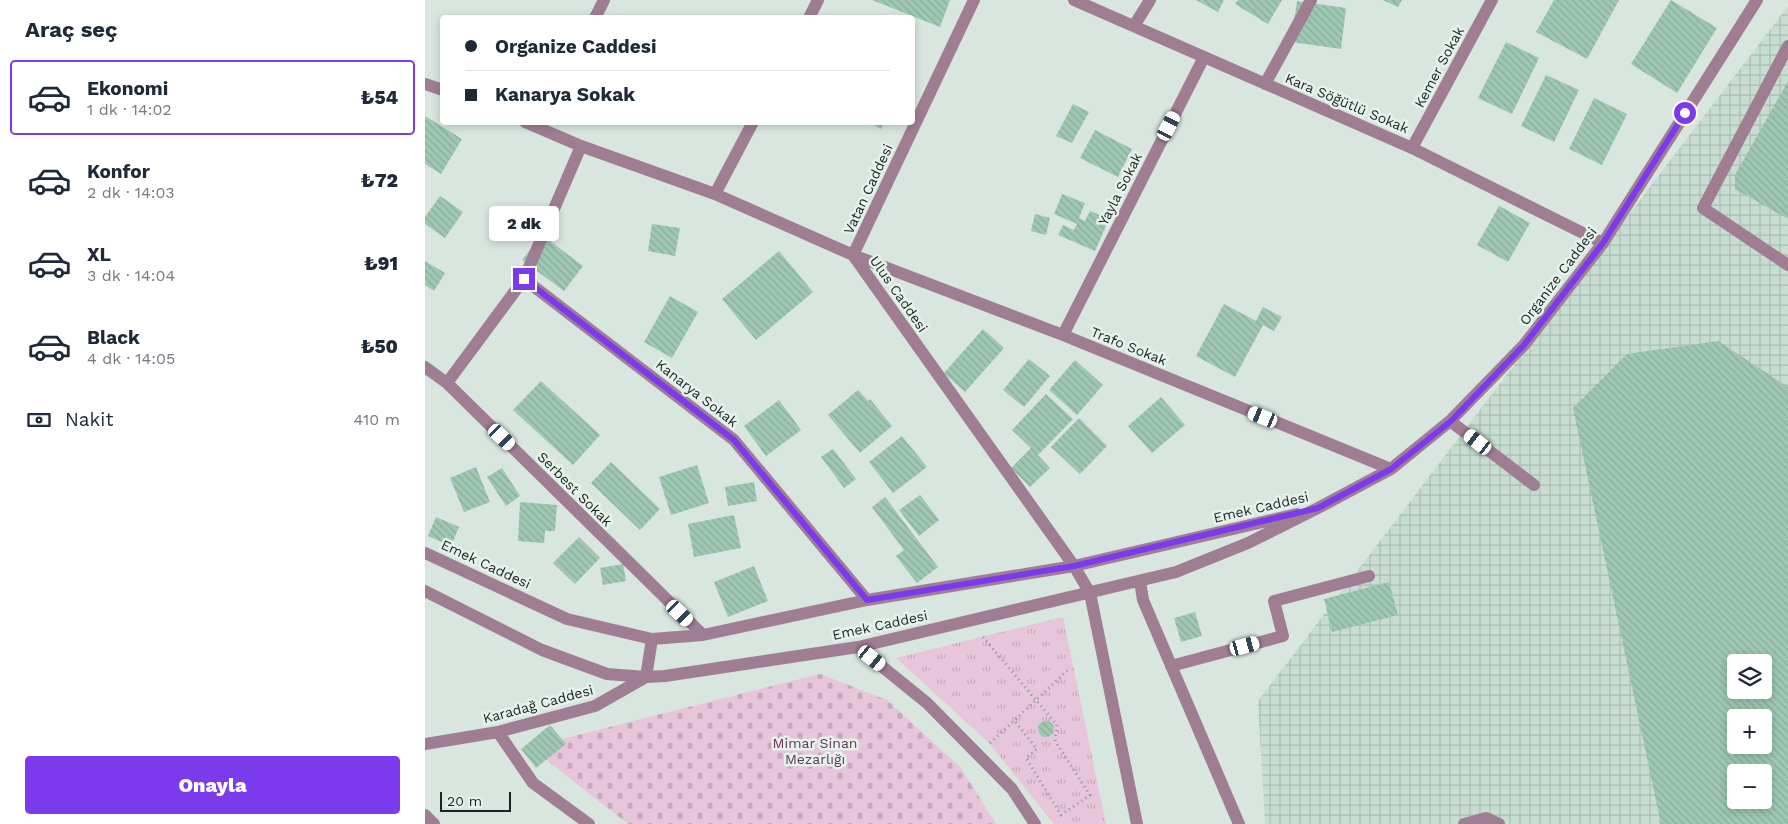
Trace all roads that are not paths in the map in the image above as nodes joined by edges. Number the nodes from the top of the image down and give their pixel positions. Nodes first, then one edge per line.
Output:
1 (604, 0) edge
2 (818, 0) edge
3 (974, 0) edge
4 (1074, 0) edge
5 (1149, 0) edge
6 (1311, 0) edge
7 (1492, 0) edge
8 (1757, 0) edge
9 (596, 15) edge
10 (810, 15) edge
11 (1134, 26) junction
12 (1788, 46) edge
13 (1204, 57) junction
14 (425, 84) edge
15 (1265, 84) junction
16 (440, 89) edge
17 (915, 124) edge
18 (541, 125) edge
19 (751, 125) edge
20 (915, 125) edge
21 (581, 146) junction
22 (1412, 148) junction
23 (715, 194) junction
24 (1603, 243) junction
25 (853, 255) junction
26 (1788, 265) edge
27 (524, 279) junction
28 (1063, 335) junction
29 (425, 367) edge
30 (447, 384) junction
31 (1451, 421) junction
32 (1391, 469) junction
33 (1534, 486) dead end
34 (1318, 508) junction
35 (425, 553) edge
36 (1074, 566) junction
37 (1369, 576) dead end
38 (1140, 581) junction
39 (425, 591) edge
40 (1090, 593) junction
41 (867, 600) junction
42 (703, 635) junction
43 (652, 639) junction
44 (858, 647) junction
45 (1171, 666) junction
46 (646, 677) junction
47 (498, 732) junction
48 (425, 744) edge
49 (425, 815) edge
50 (434, 824) edge
51 (589, 824) edge
52 (1035, 824) edge
53 (1137, 824) edge
54 (1239, 824) edge
55 (1465, 824) edge
56 (1499, 824) edge

1 - 9 street
2 - 10 street
3 - 17 street, Vatan Caddesi
4 - 11 street, Kara Söğütlü Sokak
5 - 11 street
6 - 15 street
7 - 22 street, Kemer Sokak
8 - 24 street, Organize Caddesi
11 - 13 street, Kara Söğütlü Sokak
12 - 26 street
13 - 15 street, Kara Söğütlü Sokak
13 - 28 street, Yayla Sokak
14 - 16 street
15 - 22 street, Kara Söğütlü Sokak
18 - 21 street, Ulus Caddesi
19 - 23 street
20 - 25 street, Vatan Caddesi
21 - 23 street, Ulus Caddesi
21 - 27 street
22 - 24 street, Kara Söğütlü Sokak
23 - 25 street, Ulus Caddesi
24 - 31 street, Organize Caddesi
25 - 28 street, Trafo Sokak
25 - 36 street, Ulus Caddesi
27 - 30 street
27 - 41 street, Kanarya Sokak
28 - 32 street, Trafo Sokak
29 - 30 street, Serbest Sokak
30 - 42 street, Serbest Sokak
31 - 32 street, Organize Caddesi
31 - 33 street
32 - 34 street, Organize Caddesi
34 - 36 street, Emek Caddesi
34 - 38 street, Emek Caddesi
35 - 43 street, Emek Caddesi
36 - 40 street, Ulus Caddesi
36 - 41 street, Emek Caddesi
37 - 45 street
38 - 40 street, Emek Caddesi
38 - 45 street
39 - 46 street, Emek Caddesi
40 - 44 street, Emek Caddesi
40 - 53 street, Ulus Caddesi
41 - 42 street, Emek Caddesi
42 - 43 street, Emek Caddesi
43 - 46 street
44 - 46 street, Emek Caddesi
44 - 52 street
45 - 54 street
46 - 47 street, Karadağ Caddesi
47 - 48 street, Karadağ Caddesi
47 - 51 street
49 - 50 street
55 - 56 street

